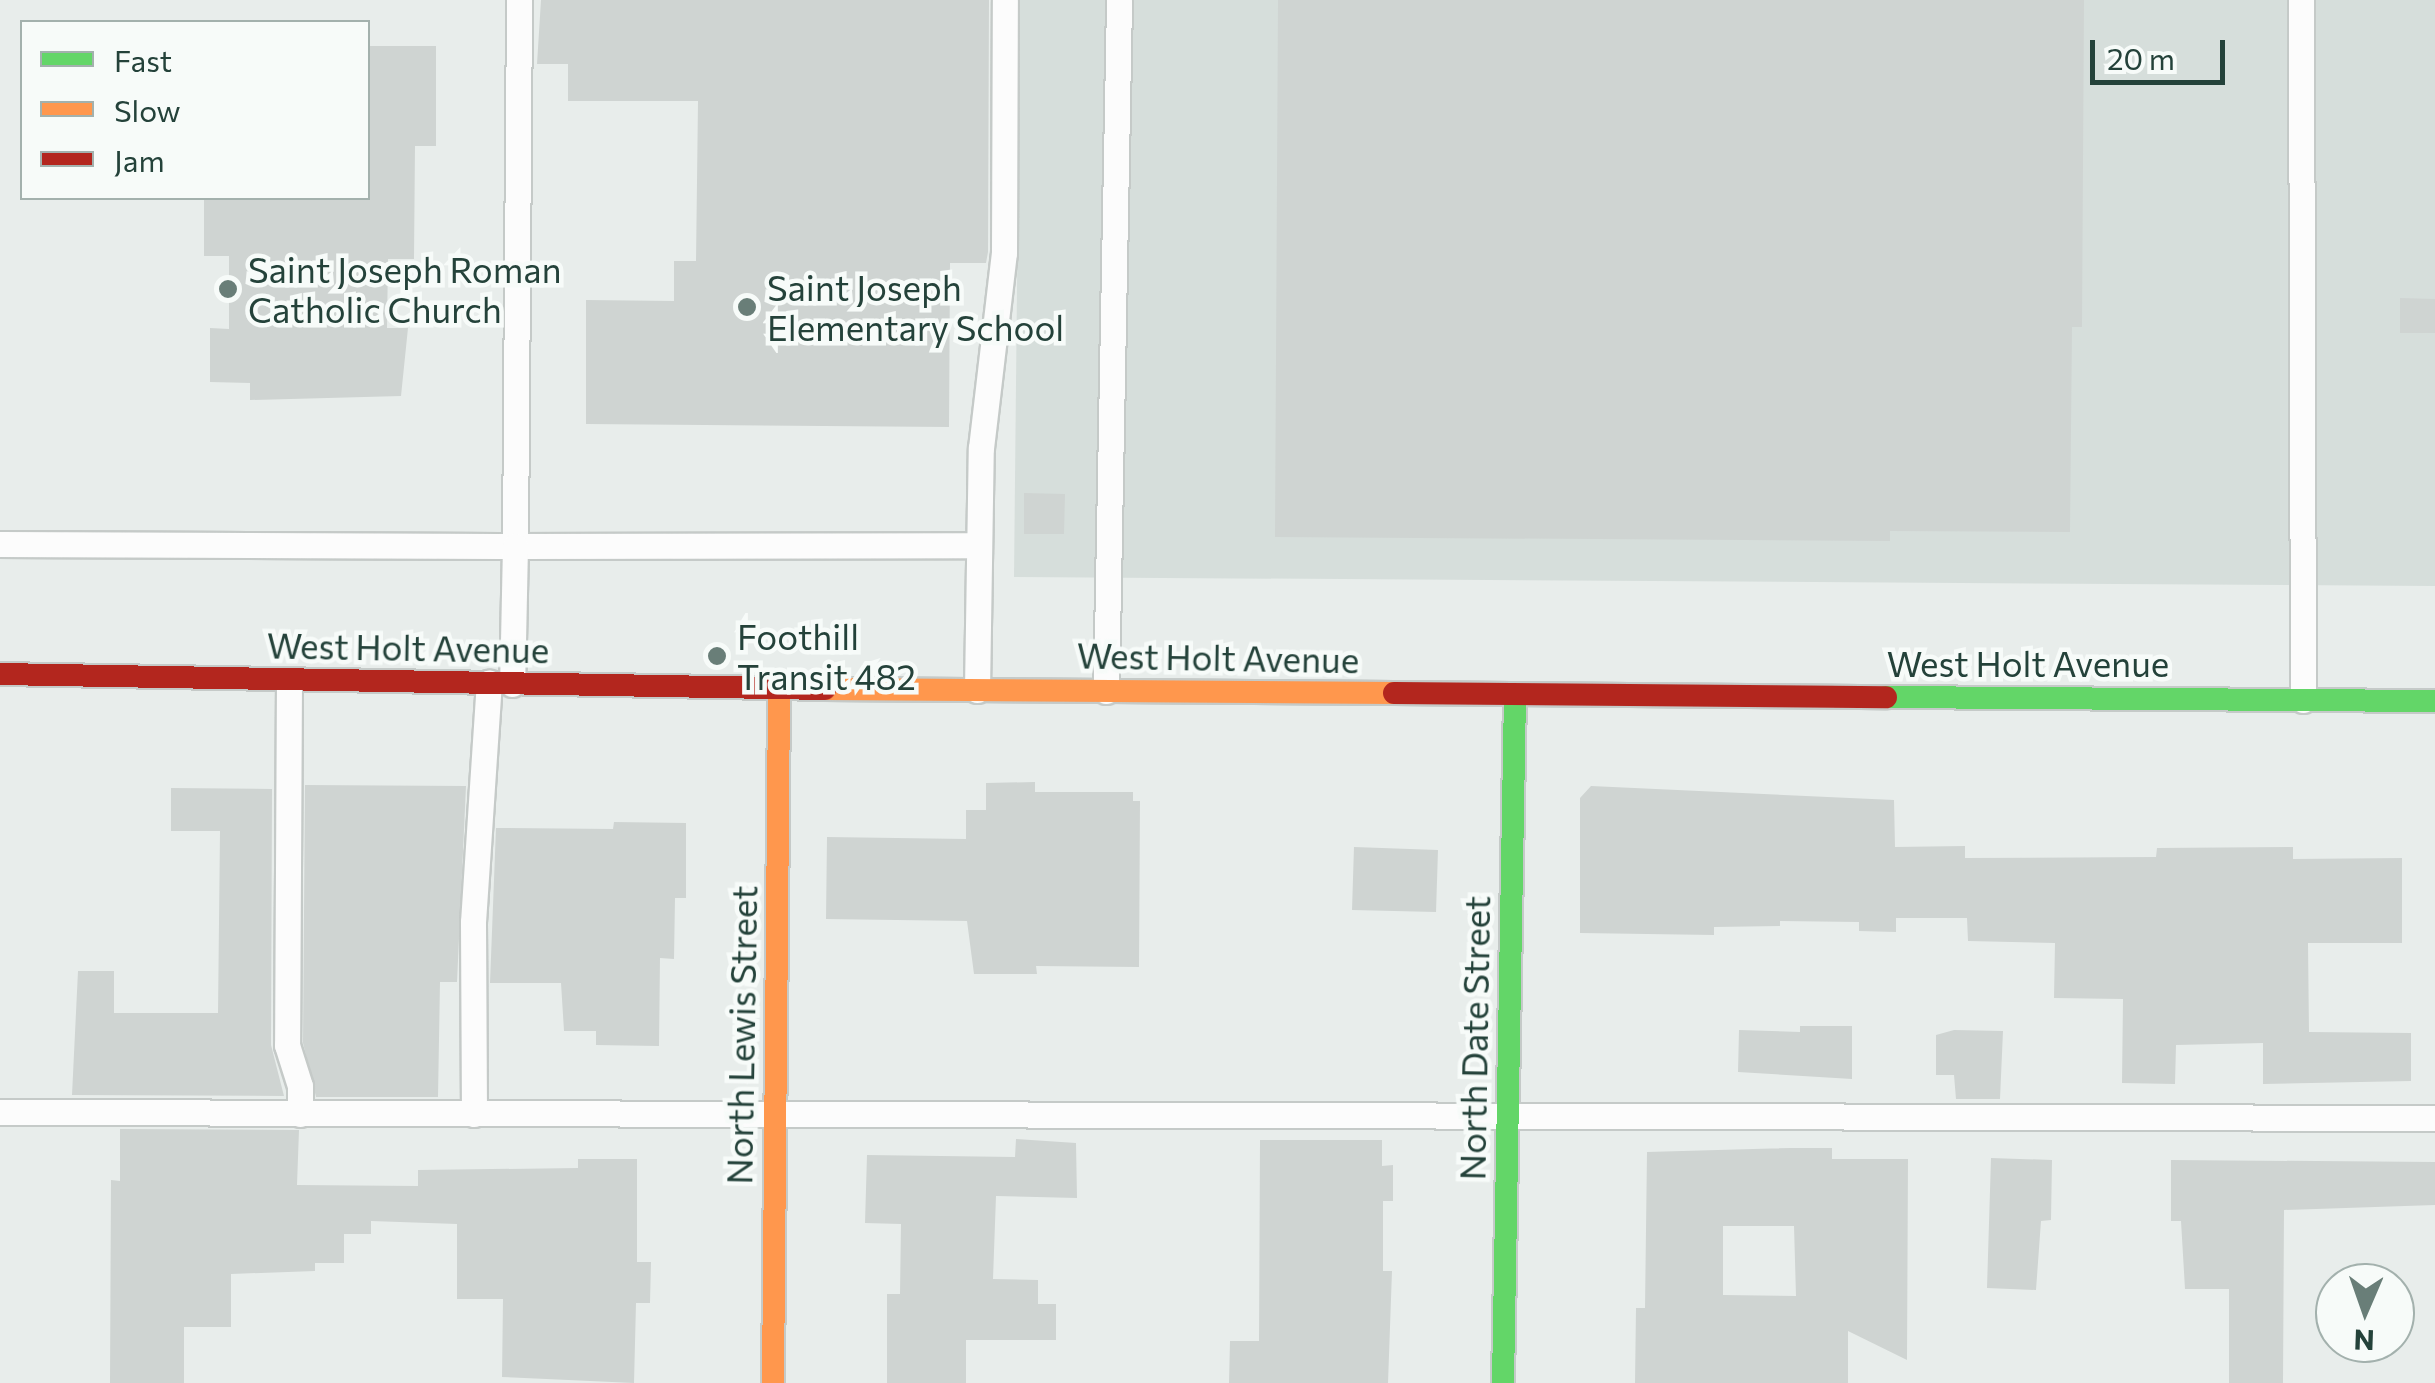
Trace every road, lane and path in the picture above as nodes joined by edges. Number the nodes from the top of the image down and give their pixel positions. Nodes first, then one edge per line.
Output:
1 (519, 0) edge
2 (1005, 0) edge
3 (1120, 0) edge
4 (2301, 0) edge
5 (0, 544) edge
6 (979, 545) junction
7 (515, 546) junction
8 (0, 674) edge
9 (289, 680) junction
10 (500, 683) junction
11 (779, 688) junction
12 (976, 690) junction
13 (1106, 691) junction
14 (1515, 695) junction
15 (2303, 700) junction
16 (2435, 701) edge
17 (0, 1112) edge
18 (300, 1114) junction
19 (474, 1114) junction
20 (776, 1114) junction
21 (1508, 1118) junction
22 (2435, 1118) edge
23 (773, 1383) edge
24 (1503, 1383) edge

1 - 7 lane
2 - 6 lane
3 - 13 lane
4 - 15 lane
5 - 7 lane
6 - 7 lane
6 - 12 lane
7 - 10 lane
8 - 9 main road, West Holt Avenue
9 - 10 main road, West Holt Avenue
9 - 18 lane
10 - 11 main road, West Holt Avenue
10 - 19 lane
11 - 12 main road, West Holt Avenue
11 - 20 main road, North Lewis Street
12 - 13 main road, West Holt Avenue
13 - 14 main road, West Holt Avenue
14 - 15 main road, West Holt Avenue
14 - 21 main road, North Date Street
15 - 16 main road, West Holt Avenue
17 - 18 lane
18 - 19 lane
19 - 20 lane
20 - 21 lane
20 - 23 main road, North Lewis Street
21 - 22 lane
21 - 24 main road, North Date Street

